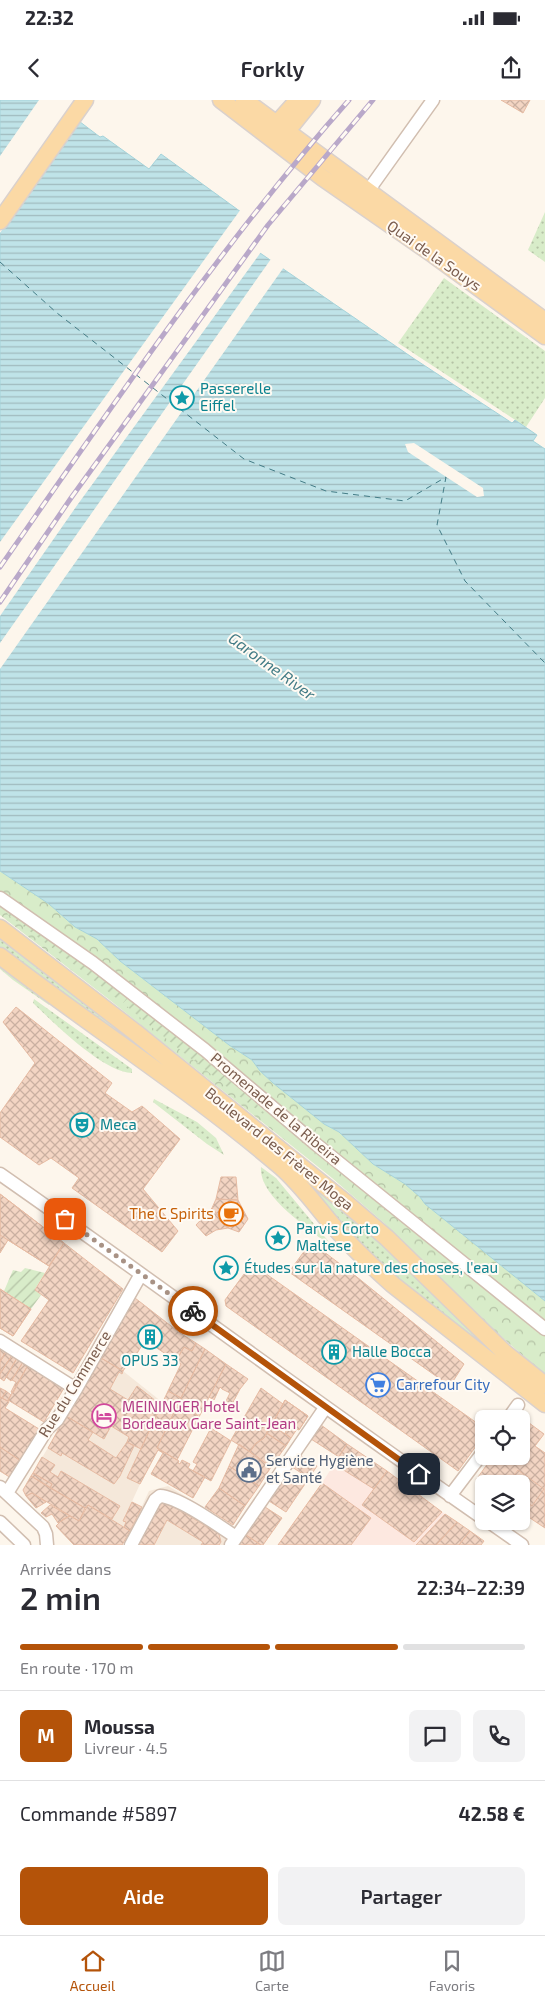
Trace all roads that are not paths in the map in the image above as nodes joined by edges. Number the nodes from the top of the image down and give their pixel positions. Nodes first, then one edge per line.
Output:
1 (72, 100) edge
2 (84, 100) edge
3 (221, 100) edge
4 (231, 100) edge
5 (244, 100) edge
6 (298, 100) edge
7 (312, 100) edge
8 (432, 100) edge
9 (278, 131) junction
10 (322, 178) junction
11 (368, 191) junction
12 (0, 204) edge
13 (368, 210) junction
14 (0, 221) edge
15 (545, 322) edge
16 (545, 336) edge
17 (0, 898) edge
18 (0, 928) edge
19 (0, 956) edge
20 (2, 1178) edge
21 (141, 1274) junction
22 (545, 1329) edge
23 (0, 1341) edge
24 (545, 1385) edge
25 (76, 1389) junction
26 (545, 1404) edge
27 (518, 1405) dead end
28 (325, 1408) junction
29 (514, 1410) edge
30 (475, 1463) edge
31 (4, 1490) edge
32 (450, 1496) junction
33 (475, 1513) edge
34 (0, 1522) edge
35 (501, 1530) edge
36 (234, 1541) edge
37 (21, 1542) edge
38 (47, 1545) edge
39 (131, 1545) edge
40 (522, 1545) edge

1 - 12 main road
2 - 14 main road
3 - 9 main road
4 - 9 main road
5 - 9 main road
6 - 9 main road
7 - 9 main road
8 - 11 street
9 - 10 main road, Quai de la Souys
9 - 11 main road, Quai de la Souys
10 - 11 street
10 - 13 main road, Quai de la Souys
11 - 13 street
11 - 15 main road, Quai de la Souys
13 - 16 main road, Quai de la Souys
17 - 22 street, Promenade de la Ribeira
18 - 24 main road, Boulevard des Frères Moga
19 - 26 main road, Boulevard des Frères Moga
20 - 21 street
21 - 25 street, Rue du Commerce
21 - 28 street
23 - 25 street
25 - 31 street, Rue du Commerce
27 - 29 street
28 - 32 street
28 - 36 street
30 - 32 street
31 - 38 street
32 - 33 street
34 - 37 street
35 - 40 street
36 - 39 street

